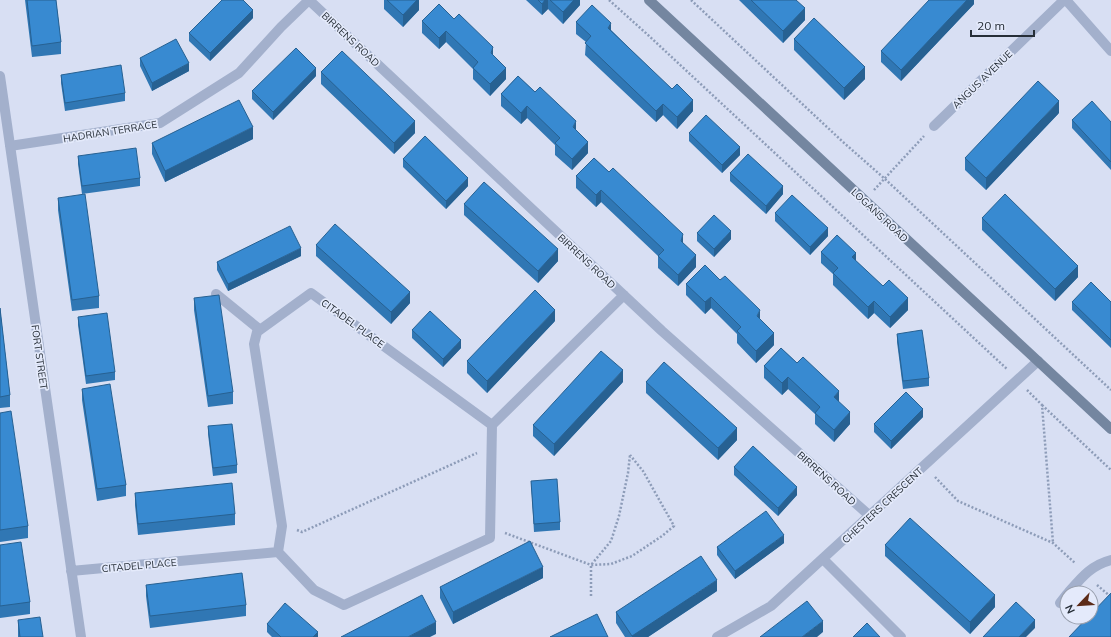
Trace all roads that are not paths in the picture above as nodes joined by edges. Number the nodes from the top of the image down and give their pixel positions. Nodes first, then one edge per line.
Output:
1 (309, 0) edge
2 (649, 0) edge
3 (1065, 0) edge
4 (1111, 51) edge
5 (0, 76) edge
6 (934, 126) road end
7 (10, 146) junction
8 (216, 294) edge
9 (624, 295) junction
10 (260, 329) junction
11 (1038, 361) junction
12 (492, 425) junction
13 (1111, 429) edge
14 (870, 516) junction
15 (278, 552) junction
16 (823, 559) junction
17 (1111, 560) edge
18 (71, 571) junction
19 (1076, 585) edge
20 (81, 637) edge
21 (717, 637) edge
22 (901, 637) edge

1 - 7 street, HADRIAN TERRACE
1 - 9 street, BIRRENS ROAD
2 - 11 street, LOGANS ROAD
3 - 4 street
3 - 6 street, ANGUS AVENUE
5 - 7 street, FORT STREET
7 - 18 street, FORT STREET
8 - 10 street
9 - 12 street
9 - 14 street, BIRRENS ROAD
10 - 12 street, CITADEL PLACE
10 - 15 street
11 - 13 street, LOGANS ROAD
11 - 14 street, CHESTERS CRESCENT
12 - 15 street
14 - 16 street, CHESTERS CRESCENT
15 - 18 street, CITADEL PLACE
16 - 21 street, CHESTERS CRESCENT
16 - 22 street
17 - 19 street
18 - 20 street, FORT STREET

